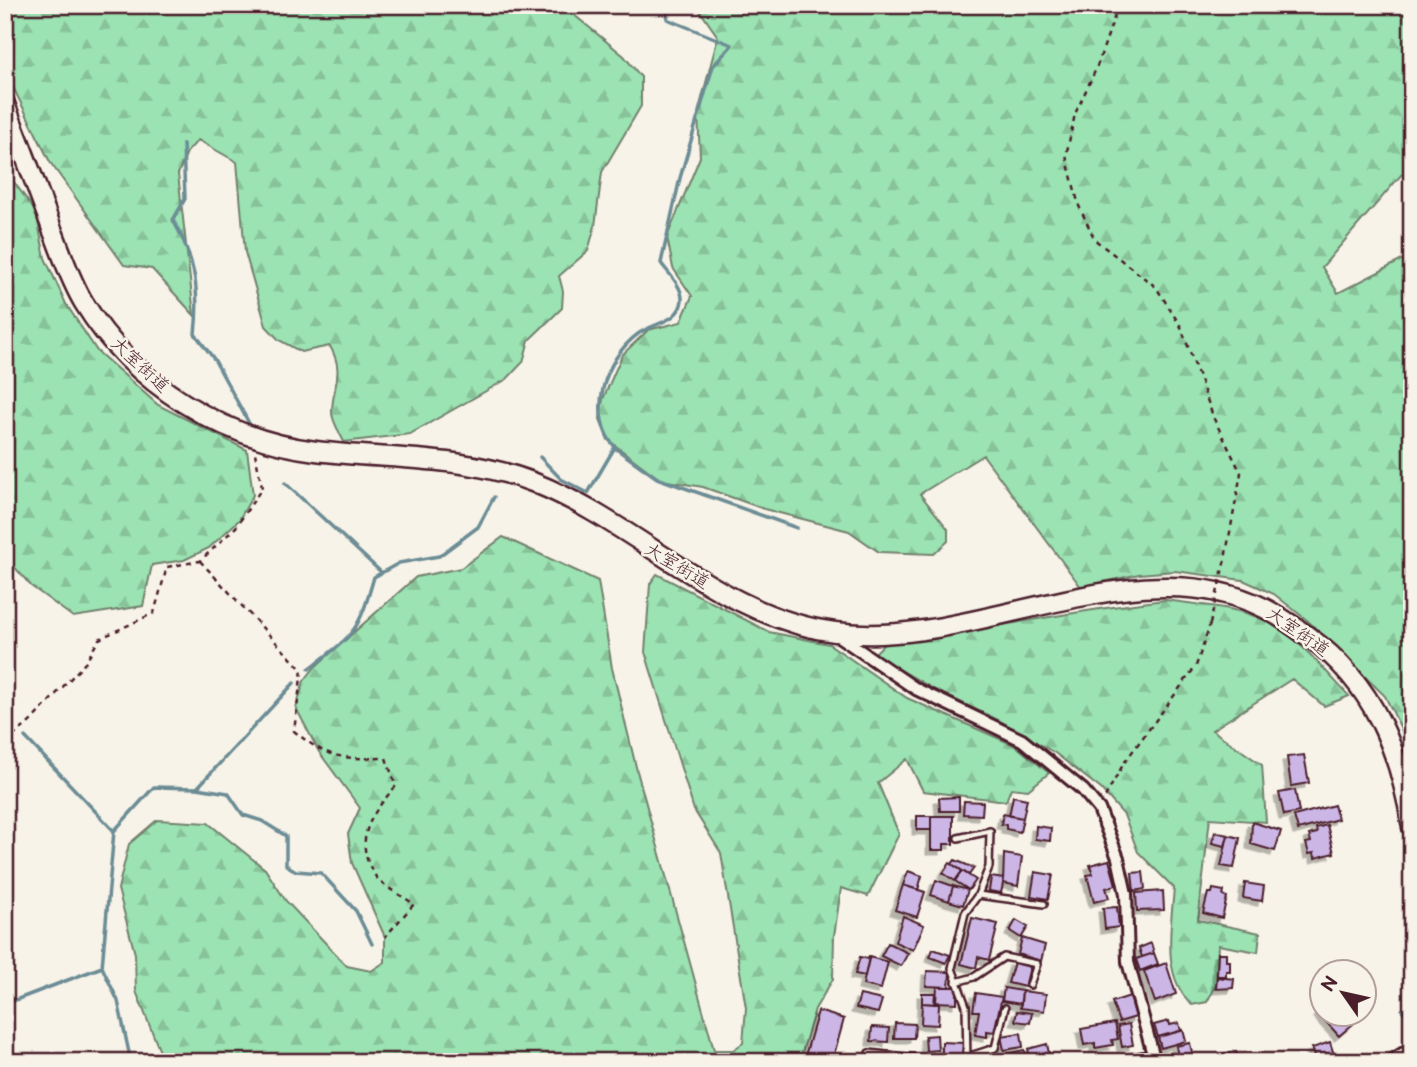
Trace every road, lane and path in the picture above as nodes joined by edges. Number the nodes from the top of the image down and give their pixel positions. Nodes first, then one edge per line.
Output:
1 (1115, 5) edge
2 (5, 104) edge
3 (252, 438) junction
4 (200, 561) junction
5 (833, 632) junction
6 (5, 743) edge
7 (1099, 810) junction
8 (1412, 827) edge
9 (958, 838) dead end
10 (978, 895) junction
11 (1044, 904) dead end
12 (385, 937) dead end
13 (956, 982) junction
14 (1030, 985) dead end
15 (1005, 1008) dead end
16 (1412, 1048) edge
17 (869, 1053) dead end
18 (967, 1059) edge
19 (1154, 1059) edge
20 (951, 1062) edge
21 (1123, 1062) edge
22 (1390, 1062) edge

1 - 7 path, bridge
2 - 3 main road, 大室街道
3 - 4 path
3 - 5 main road, 大室街道
4 - 6 path
4 - 12 path
5 - 7 street
5 - 8 main road, 大室街道
7 - 19 street
9 - 10 lane
10 - 11 lane
10 - 13 lane
13 - 14 lane
13 - 18 lane
15 - 18 lane
16 - 22 street
17 - 20 lane
19 - 21 street

